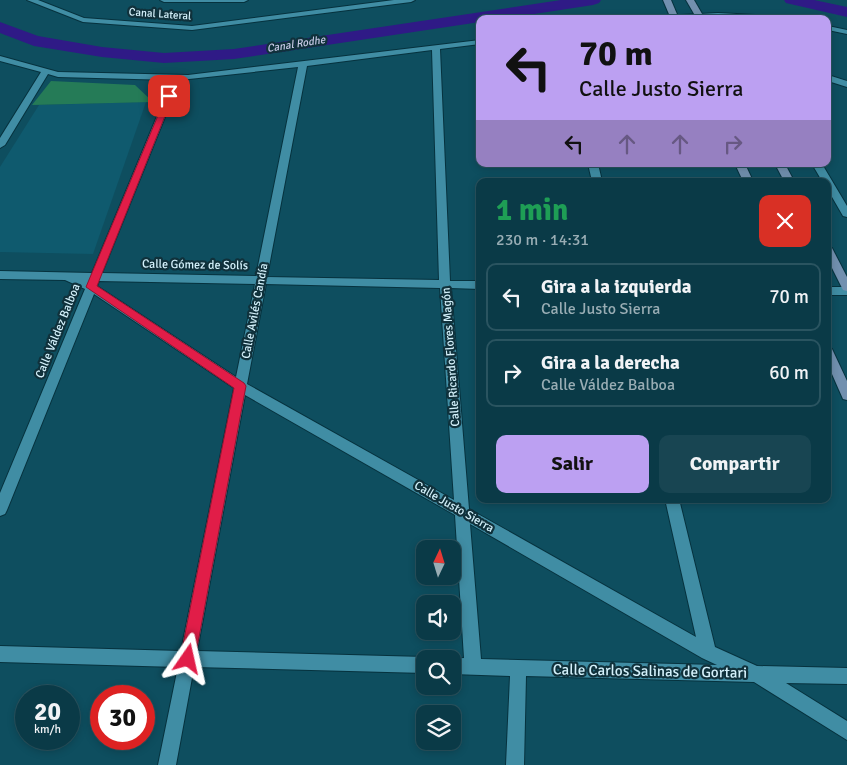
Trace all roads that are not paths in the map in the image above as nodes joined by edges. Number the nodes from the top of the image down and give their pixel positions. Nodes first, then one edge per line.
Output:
1 (31, 0) edge
2 (164, 0) edge
3 (244, 0) edge
4 (410, 0) edge
5 (667, 0) edge
6 (690, 0) edge
7 (698, 14) edge
8 (674, 15) edge
9 (742, 15) edge
10 (831, 29) edge
11 (847, 32) edge
12 (476, 43) edge
13 (436, 48) junction
14 (0, 58) edge
15 (303, 64) junction
16 (46, 71) junction
17 (177, 78) junction
18 (831, 79) edge
19 (847, 84) edge
20 (0, 145) edge
21 (819, 167) edge
22 (825, 178) edge
23 (831, 187) edge
24 (847, 214) edge
25 (831, 257) edge
26 (0, 275) edge
27 (261, 280) junction
28 (93, 282) junction
29 (445, 284) junction
30 (476, 285) edge
31 (847, 289) edge
32 (831, 291) edge
33 (831, 359) edge
34 (240, 386) junction
35 (847, 396) edge
36 (673, 503) edge
37 (0, 510) edge
38 (463, 513) junction
39 (708, 652) junction
40 (0, 654) edge
41 (188, 659) junction
42 (416, 665) edge
43 (461, 666) edge
44 (473, 666) junction
45 (518, 668) junction
46 (757, 674) junction
47 (847, 676) edge
48 (847, 731) edge
49 (167, 765) edge
50 (515, 765) edge

1 - 4 street, Canal Lateral
2 - 3 street
5 - 8 street
6 - 7 street
7 - 9 street
10 - 11 street
12 - 13 street
13 - 15 street
13 - 29 street, Calle Ricardo Flores Magón
14 - 16 street
15 - 17 street
15 - 27 street, Calle Avilés Candía
16 - 17 street
16 - 20 street
17 - 28 street, Calle Váldez Balboa
18 - 19 street
21 - 22 street
23 - 24 street
25 - 31 street
26 - 28 street, Calle Justo Sierra
27 - 28 street, Calle Gómez de Solís
27 - 29 street, Calle Gómez de Solís
27 - 34 street, Calle Avilés Candía
28 - 34 street, Calle Justo Sierra
28 - 37 street, Calle Váldez Balboa
29 - 30 street, Calle Gómez de Solís
29 - 38 street, Calle Ricardo Flores Magón
31 - 32 street
33 - 35 street
34 - 38 street, Calle Justo Sierra
34 - 41 street, Calle Avilés Candía
36 - 39 street
38 - 39 street, Calle Justo Sierra
38 - 44 street, Calle Ricardo Flores Magón
39 - 46 street, Calle Justo Sierra
40 - 41 street
41 - 42 street
41 - 49 street, Calle Avilés Candía
43 - 44 street, Calle Carlos Salinas de Gortari
44 - 45 street, Calle Carlos Salinas de Gortari
45 - 46 street, Calle Carlos Salinas de Gortari
45 - 50 street
46 - 47 street, Calle Carlos Salinas de Gortari
46 - 48 street, Calle Justo Sierra

